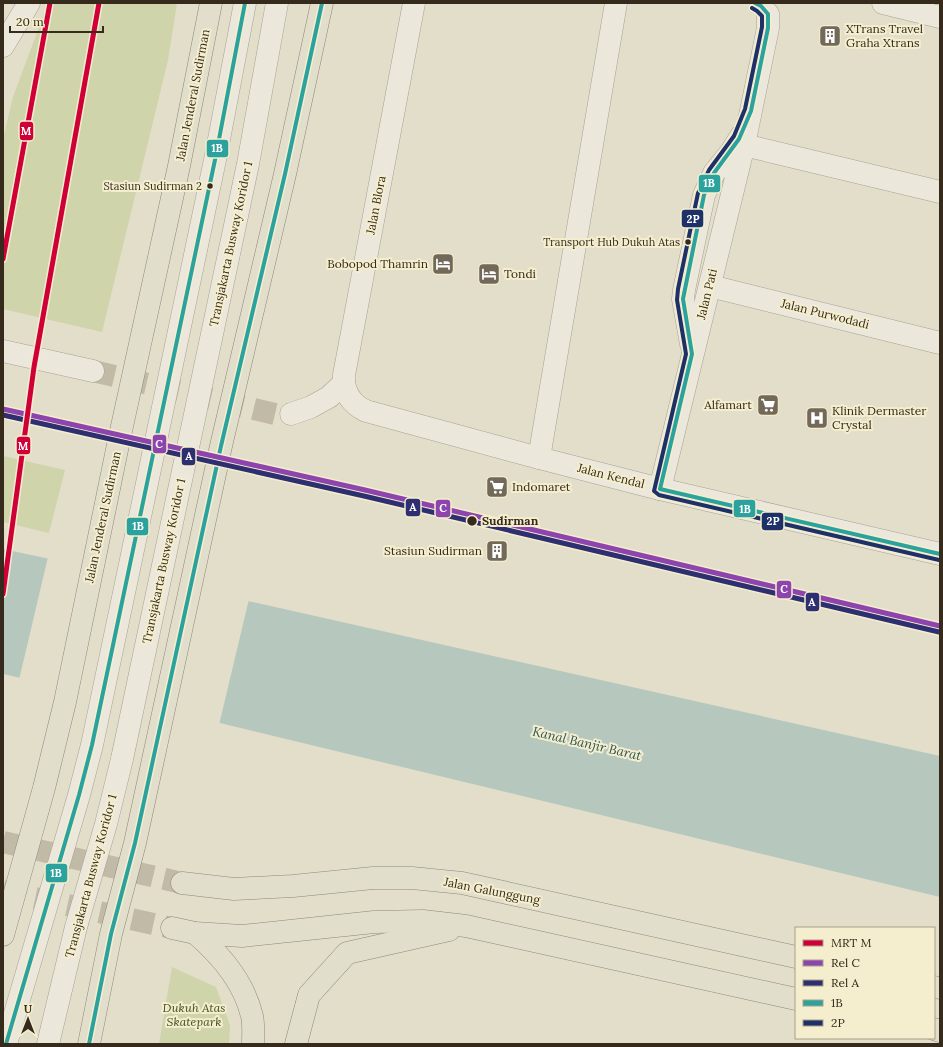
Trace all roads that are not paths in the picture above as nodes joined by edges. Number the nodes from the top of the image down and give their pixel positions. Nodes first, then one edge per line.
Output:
1 (12, 3) edge
2 (29, 3) edge
3 (212, 3) edge
4 (245, 3) edge
5 (277, 3) edge
6 (322, 3) edge
7 (414, 3) edge
8 (616, 3) edge
9 (883, 3) edge
10 (767, 7) edge
11 (940, 17) edge
12 (3, 46) edge
13 (751, 111) junction
14 (744, 145) junction
15 (940, 192) edge
16 (710, 286) junction
17 (940, 343) edge
18 (3, 351) edge
19 (692, 354) junction
20 (93, 371) tunnel mouth
21 (344, 383) junction
22 (291, 414) tunnel mouth
23 (539, 458) junction
24 (660, 489) junction
25 (940, 554) edge
26 (182, 883) tunnel mouth
27 (466, 926) junction
28 (172, 928) tunnel mouth
29 (195, 933) junction
30 (3, 935) edge
31 (795, 957) edge
32 (795, 999) edge
33 (6, 1044) edge
34 (48, 1044) edge
35 (89, 1044) edge
36 (253, 1044) edge
37 (296, 1044) edge

1 - 12 street
2 - 12 street
3 - 30 main road, Jalan Jenderal Sudirman
4 - 33 street
5 - 34 street, Transjakarta Busway Koridor 1
6 - 35 main road
7 - 21 street, Jalan Blora
8 - 23 street
9 - 11 street
10 - 13 street, Jalan Pati
13 - 14 street, Jalan Pati
13 - 19 street
14 - 15 street
14 - 16 street, Jalan Pati
16 - 17 street, Jalan Purwodadi
16 - 19 street, Jalan Pati
18 - 20 street
19 - 24 street, Jalan Pati
21 - 22 street
21 - 23 street, Jalan Kendal
23 - 24 street, Jalan Kendal
24 - 25 street, Jalan Kendal
26 - 31 main road, Jalan Galunggung
27 - 29 main road
27 - 32 main road
27 - 37 main road
28 - 29 main road
29 - 36 main road

